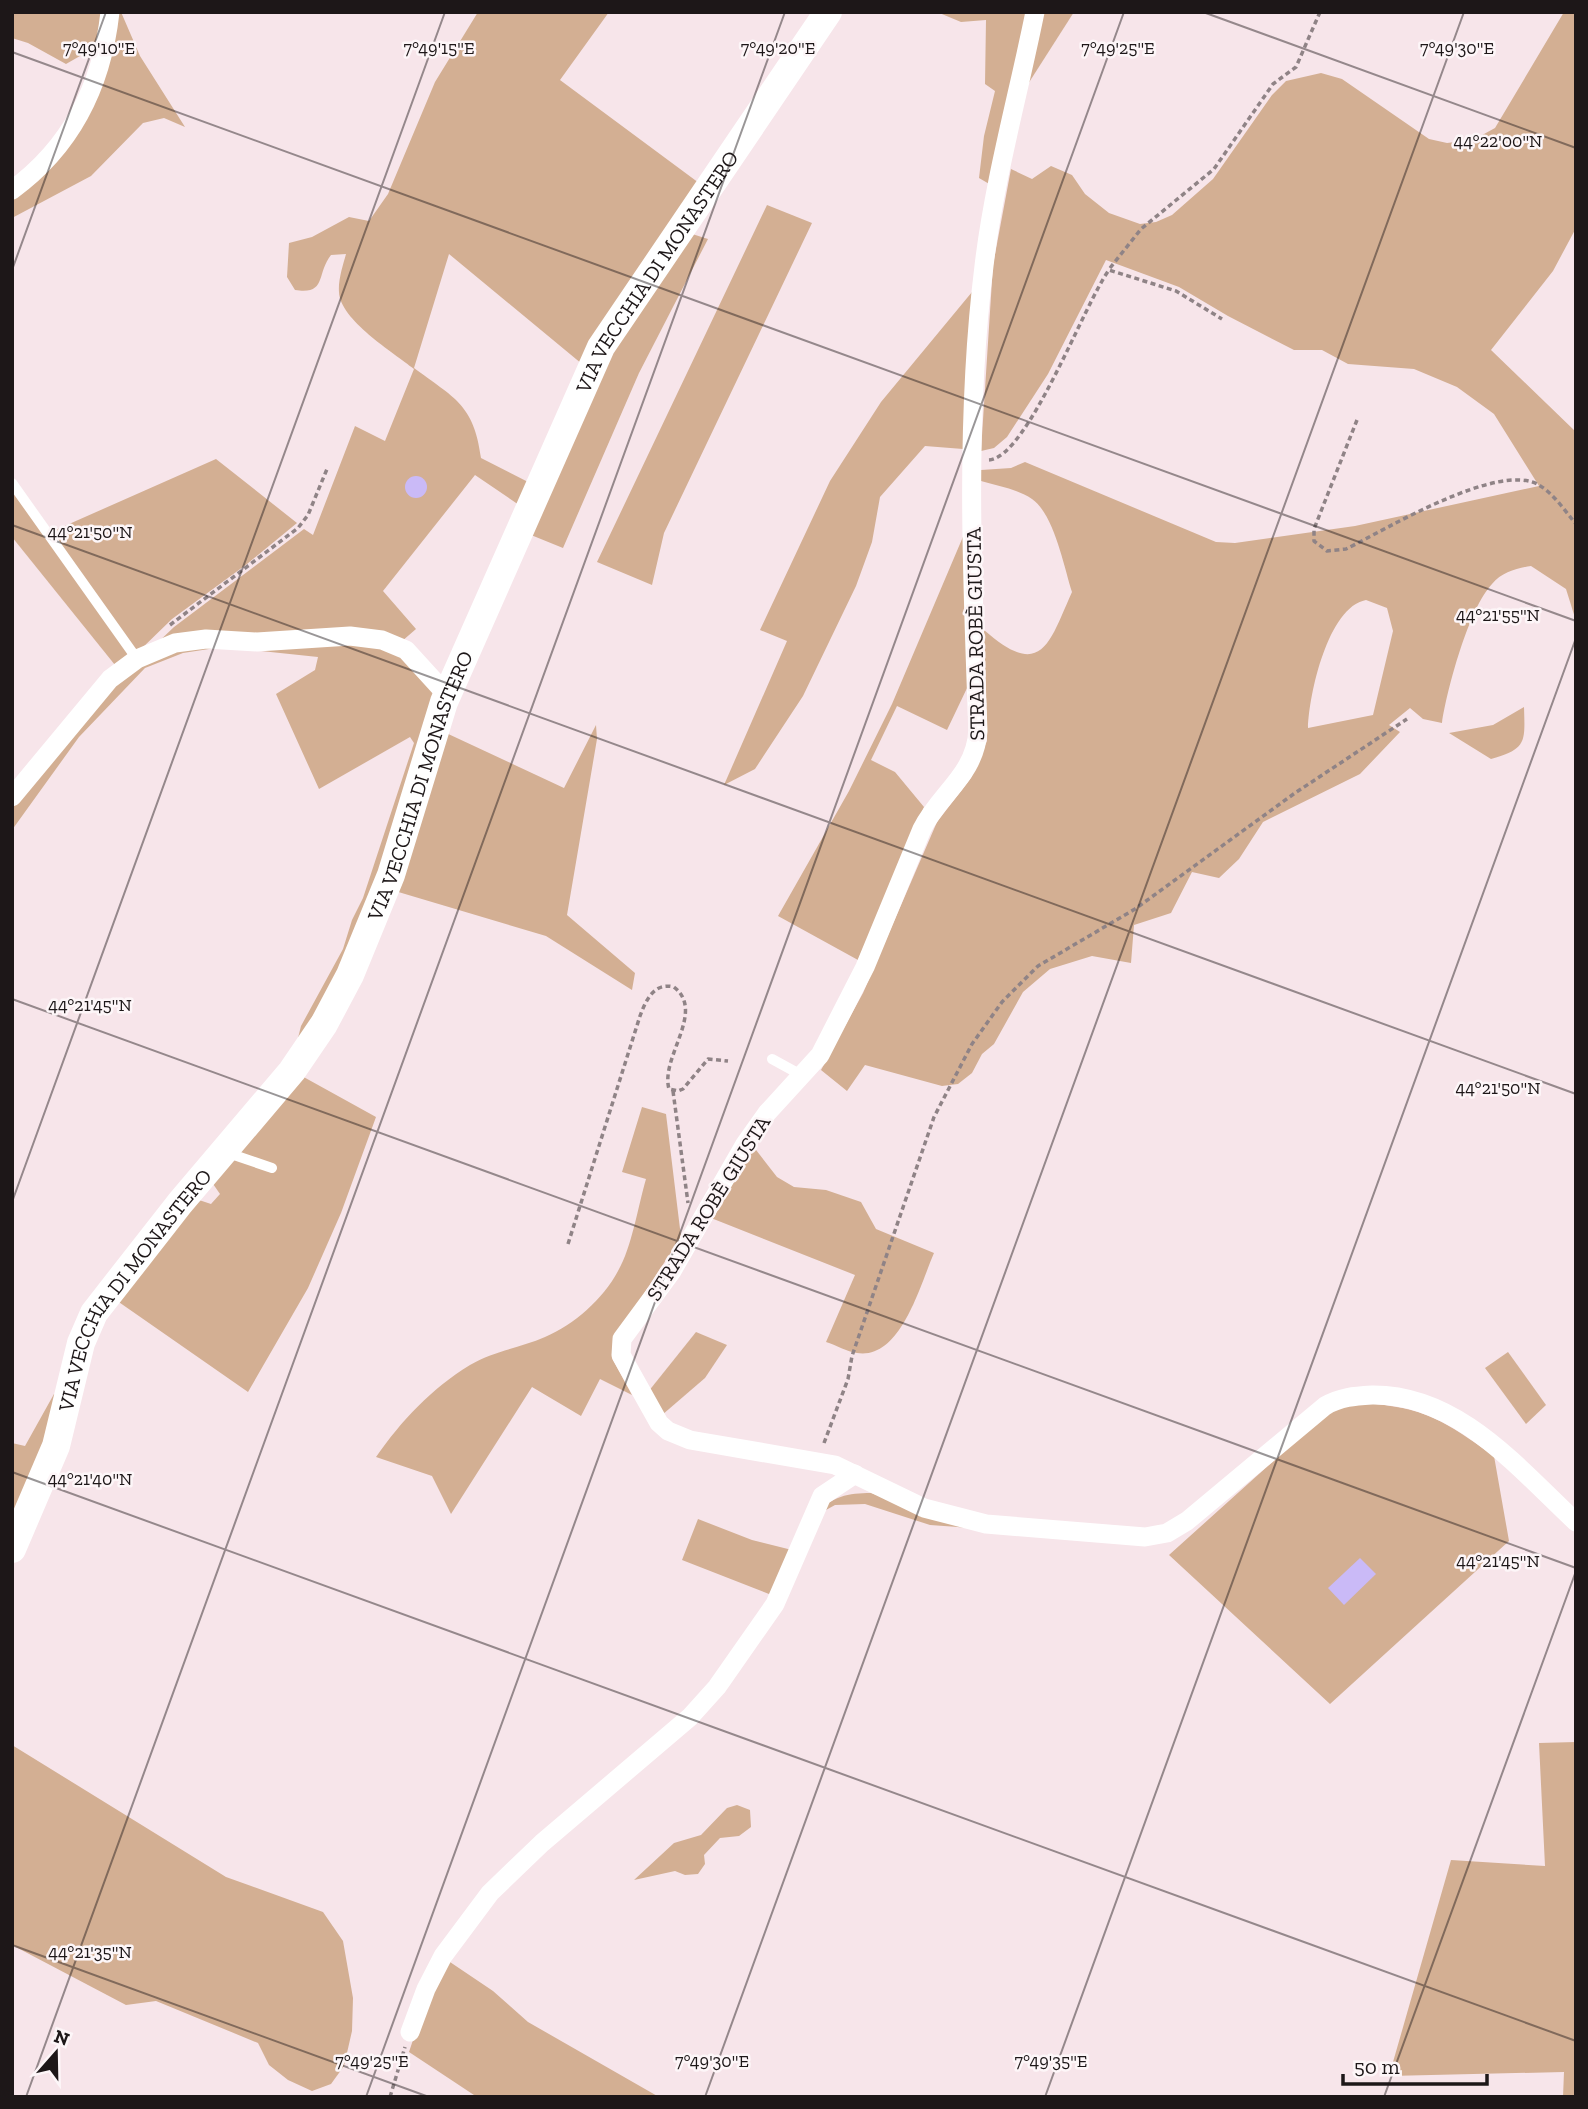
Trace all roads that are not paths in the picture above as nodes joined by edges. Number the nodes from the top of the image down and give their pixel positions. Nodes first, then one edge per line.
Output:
1 (110, 12) edge
2 (828, 12) edge
3 (1035, 12) edge
4 (12, 190) edge
5 (12, 483) edge
6 (137, 659) junction
7 (447, 695) junction
8 (12, 797) edge
9 (772, 1059) dead end
10 (803, 1076) junction
11 (224, 1152) junction
12 (272, 1168) dead end
13 (855, 1474) junction
14 (1576, 1522) edge
15 (12, 1549) edge
16 (410, 2032) road end

1 - 4 street
2 - 7 street, VIA VECCHIA DI MONASTERO
3 - 10 street, STRADA ROBÈ GIUSTA
5 - 6 lane
6 - 7 street
6 - 8 street
7 - 11 street, VIA VECCHIA DI MONASTERO
9 - 10 lane
10 - 13 street, STRADA ROBÈ GIUSTA
11 - 12 lane
11 - 15 street, VIA VECCHIA DI MONASTERO
13 - 14 street, STRADA ROBÈ GIUSTA
13 - 16 street

